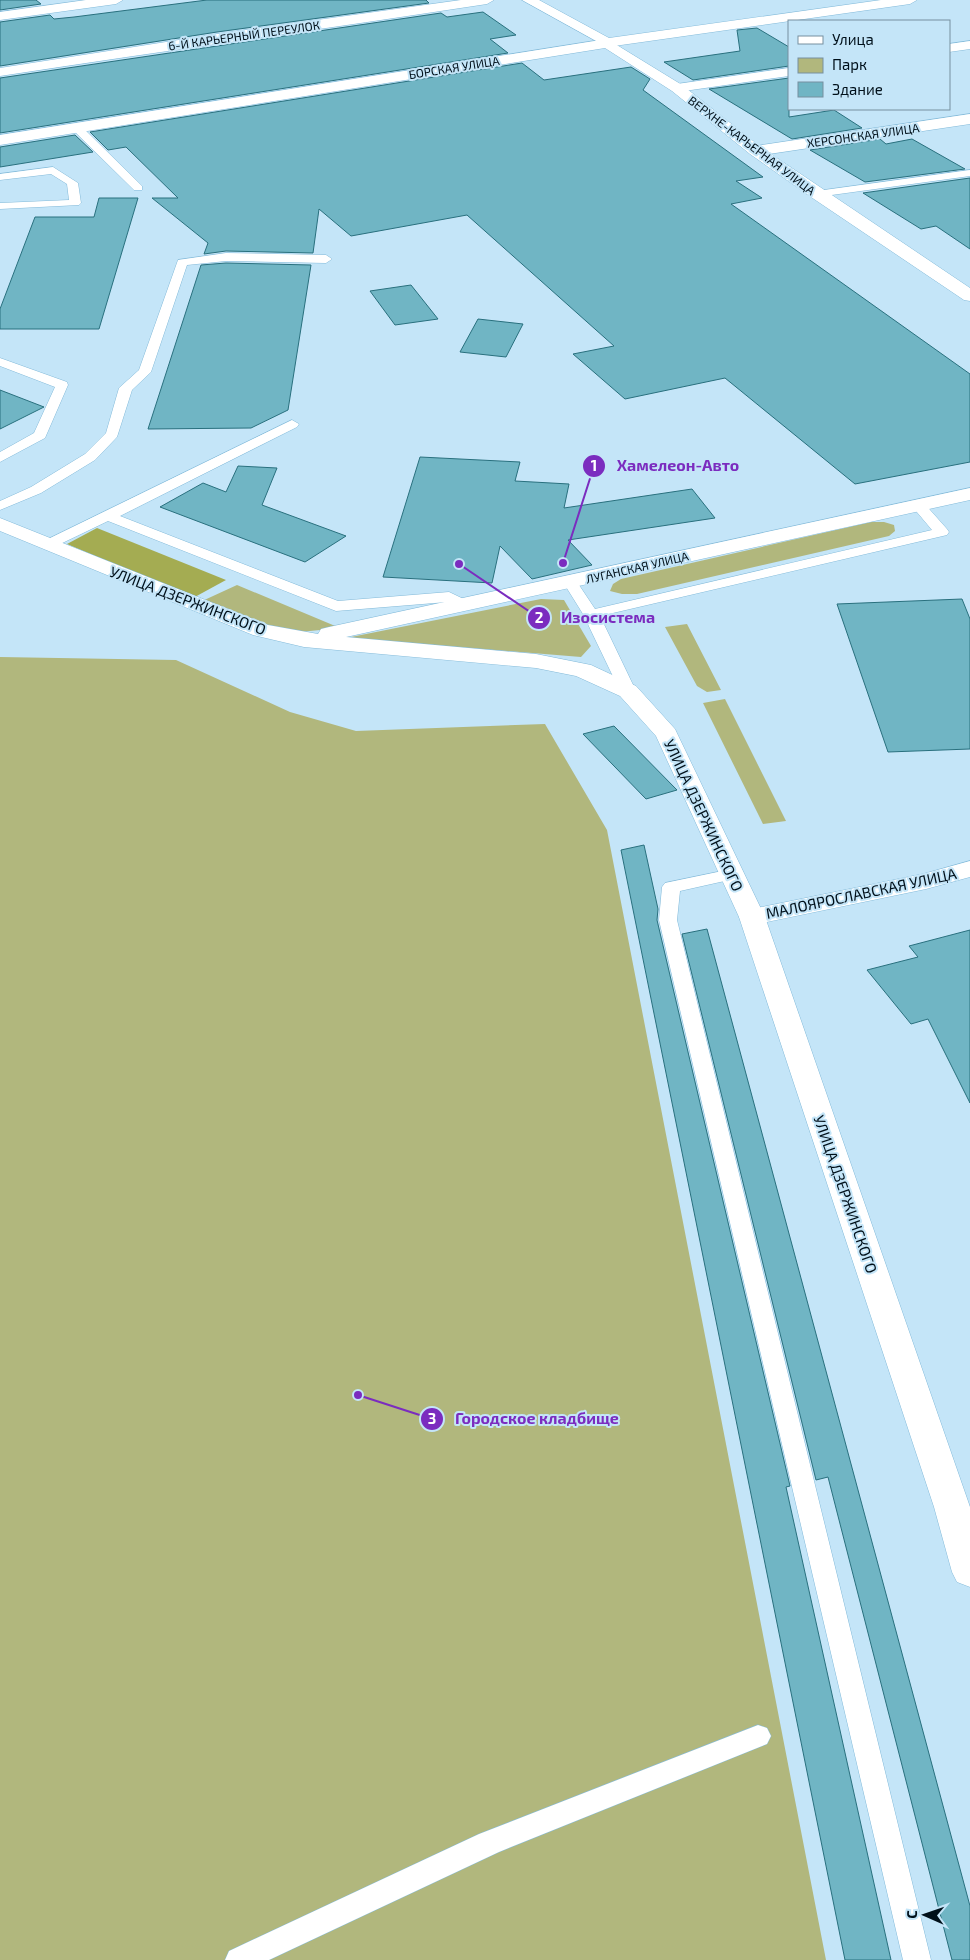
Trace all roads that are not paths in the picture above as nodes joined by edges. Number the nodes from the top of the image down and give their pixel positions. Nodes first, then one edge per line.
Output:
1 (116, 0) edge
2 (487, 0) edge
3 (529, 0) edge
4 (910, 0) edge
5 (0, 16) edge
6 (607, 43) junction
7 (970, 45) edge
8 (950, 48) edge
9 (0, 72) edge
10 (788, 72) edge
11 (677, 88) junction
12 (970, 119) edge
13 (76, 128) junction
14 (0, 140) edge
15 (756, 151) junction
16 (970, 173) edge
17 (0, 177) edge
18 (138, 188) dead end
19 (817, 194) junction
20 (0, 206) edge
21 (326, 258) dead end
22 (970, 296) edge
23 (0, 362) edge
24 (292, 424) dead end
25 (0, 458) edge
26 (970, 494) edge
27 (918, 505) junction
28 (0, 506) edge
29 (108, 516) junction
30 (0, 524) edge
31 (50, 544) junction
32 (570, 582) junction
33 (466, 605) junction
34 (591, 614) junction
35 (304, 640) junction
36 (628, 691) junction
37 (970, 869) edge
38 (732, 874) junction
39 (752, 917) junction
40 (961, 1506) edge
41 (970, 1572) edge
42 (758, 1736) dead end
43 (239, 1960) edge
44 (917, 1960) edge

1 - 5 street
2 - 9 street, 6-Й КАРЬЕРНЫЙ ПЕРЕУЛОК
3 - 6 street, ВЕРХНЕ-КАРЬЕРНАЯ УЛИЦА
4 - 6 street, БОРСКАЯ УЛИЦА
6 - 11 street, ВЕРХНЕ-КАРЬЕРНАЯ УЛИЦА
6 - 13 street, БОРСКАЯ УЛИЦА
7 - 8 street
10 - 11 street
11 - 15 street, ВЕРХНЕ-КАРЬЕРНАЯ УЛИЦА
12 - 15 street, ХЕРСОНСКАЯ УЛИЦА
13 - 14 street, БОРСКАЯ УЛИЦА
13 - 18 lane
15 - 19 street, ВЕРХНЕ-КАРЬЕРНАЯ УЛИЦА
16 - 19 lane
17 - 20 lane
19 - 22 street, ВЕРХНЕ-КАРЬЕРНАЯ УЛИЦА
21 - 28 lane
23 - 25 lane
24 - 29 lane
26 - 27 street, ЛУГАНСКАЯ УЛИЦА
27 - 32 street, ЛУГАНСКАЯ УЛИЦА
27 - 34 lane
29 - 31 lane
29 - 33 lane
30 - 31 street, УЛИЦА ДЗЕРЖИНСКОГО
31 - 35 street, УЛИЦА ДЗЕРЖИНСКОГО
32 - 33 street, ЛУГАНСКАЯ УЛИЦА
32 - 34 lane
33 - 35 street, ЛУГАНСКАЯ УЛИЦА
34 - 36 lane
35 - 36 street, УЛИЦА ДЗЕРЖИНСКОГО
36 - 38 street, УЛИЦА ДЗЕРЖИНСКОГО
37 - 39 street, МАЛОЯРОСЛАВСКАЯ УЛИЦА
38 - 39 street, УЛИЦА ДЗЕРЖИНСКОГО
38 - 44 lane
39 - 40 street, УЛИЦА ДЗЕРЖИНСКОГО
40 - 41 street, УЛИЦА ДЗЕРЖИНСКОГО
42 - 43 lane

